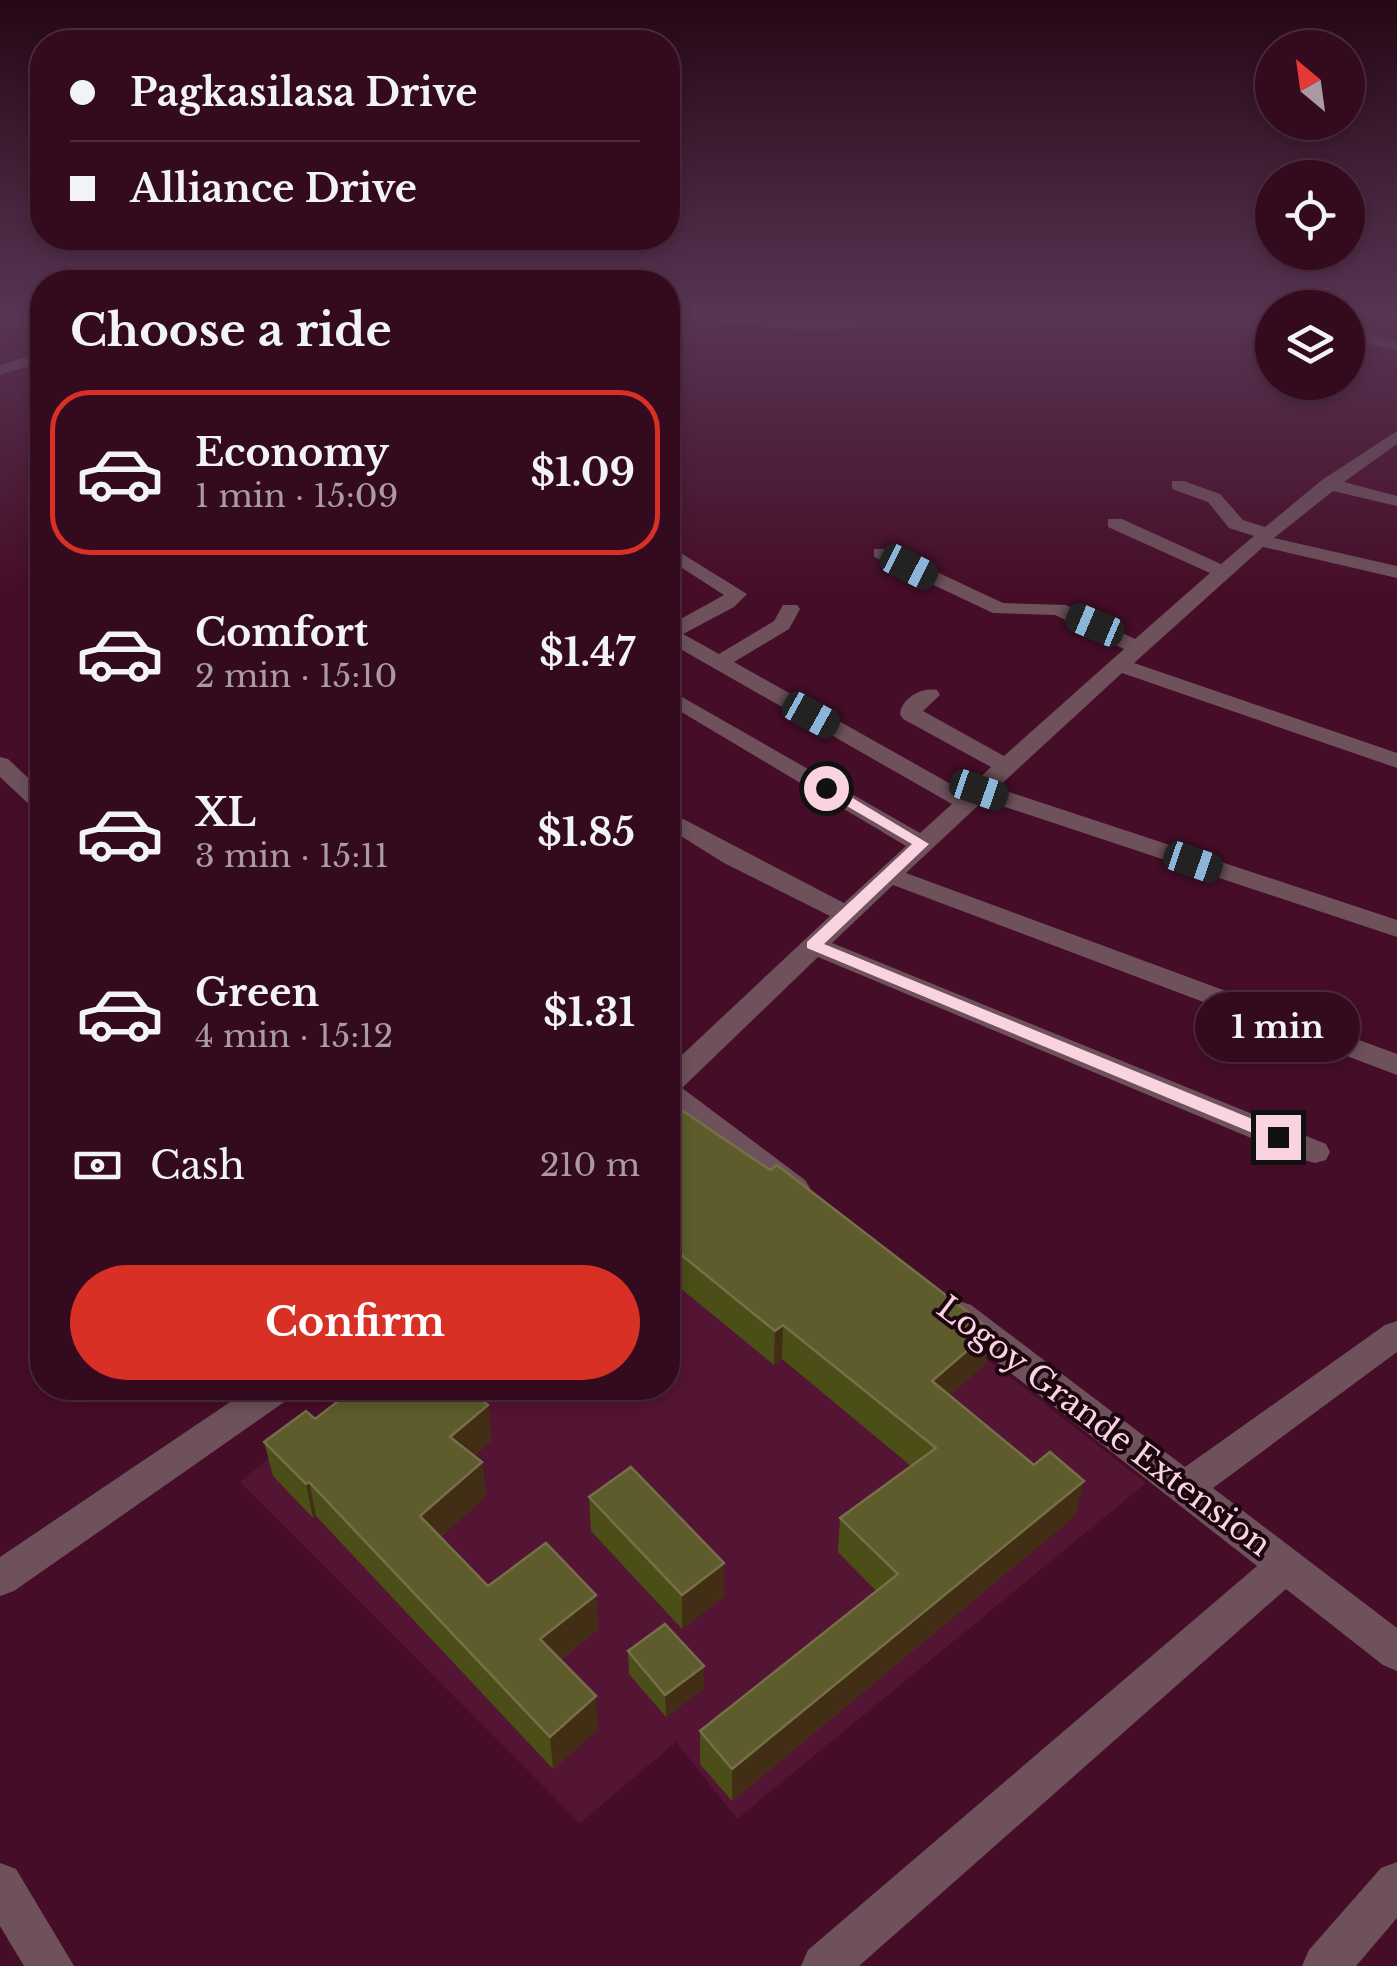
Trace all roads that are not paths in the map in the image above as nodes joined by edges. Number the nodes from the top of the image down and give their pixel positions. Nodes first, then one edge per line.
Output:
1 (1397, 436) edge
2 (1372, 452) junction
3 (1397, 458) edge
4 (1328, 484) junction
5 (1178, 485) dead end
6 (1397, 500) edge
7 (1115, 523) dead end
8 (1263, 538) junction
9 (881, 553) dead end
10 (680, 558) edge
11 (1397, 572) edge
12 (1225, 573) junction
13 (790, 610) dead end
14 (680, 628) edge
15 (680, 641) edge
16 (1128, 656) junction
17 (718, 663) junction
18 (929, 694) dead end
19 (680, 702) edge
20 (1397, 761) edge
21 (0, 764) edge
22 (1006, 766) junction
23 (30, 792) edge
24 (972, 796) junction
25 (680, 825) edge
26 (922, 844) junction
27 (888, 875) junction
28 (846, 914) junction
29 (1397, 928) edge
30 (813, 945) junction
31 (1397, 1065) edge
32 (680, 1072) edge
33 (680, 1101) edge
34 (1314, 1152) dead end
35 (824, 1212) edge
36 (934, 1296) edge
37 (1397, 1334) edge
38 (261, 1400) edge
39 (1186, 1487) junction
40 (1286, 1565) junction
41 (0, 1580) edge
42 (1391, 1638) edge
43 (1397, 1884) edge
44 (0, 1886) edge
45 (51, 1966) edge
46 (824, 1966) edge
47 (1326, 1966) edge

1 - 2 street
2 - 3 street
2 - 4 street
4 - 6 street
4 - 8 street
5 - 8 street
7 - 12 street
8 - 11 street
8 - 12 street
9 - 16 street
10 - 14 street
12 - 16 street
13 - 17 street
15 - 17 street
16 - 20 street
16 - 22 street
17 - 24 street
18 - 22 street
19 - 26 street
21 - 23 street
22 - 24 street
24 - 26 street
24 - 29 street
25 - 28 street
26 - 27 street
27 - 28 street
27 - 31 street
28 - 30 street
30 - 32 street
30 - 34 street
33 - 35 street
36 - 39 street, Logoy Grande Extension
37 - 39 street
38 - 41 street
39 - 40 street, Logoy Grande Extension
40 - 42 street, Logoy Grande Extension
40 - 46 street
43 - 47 street
44 - 45 street

